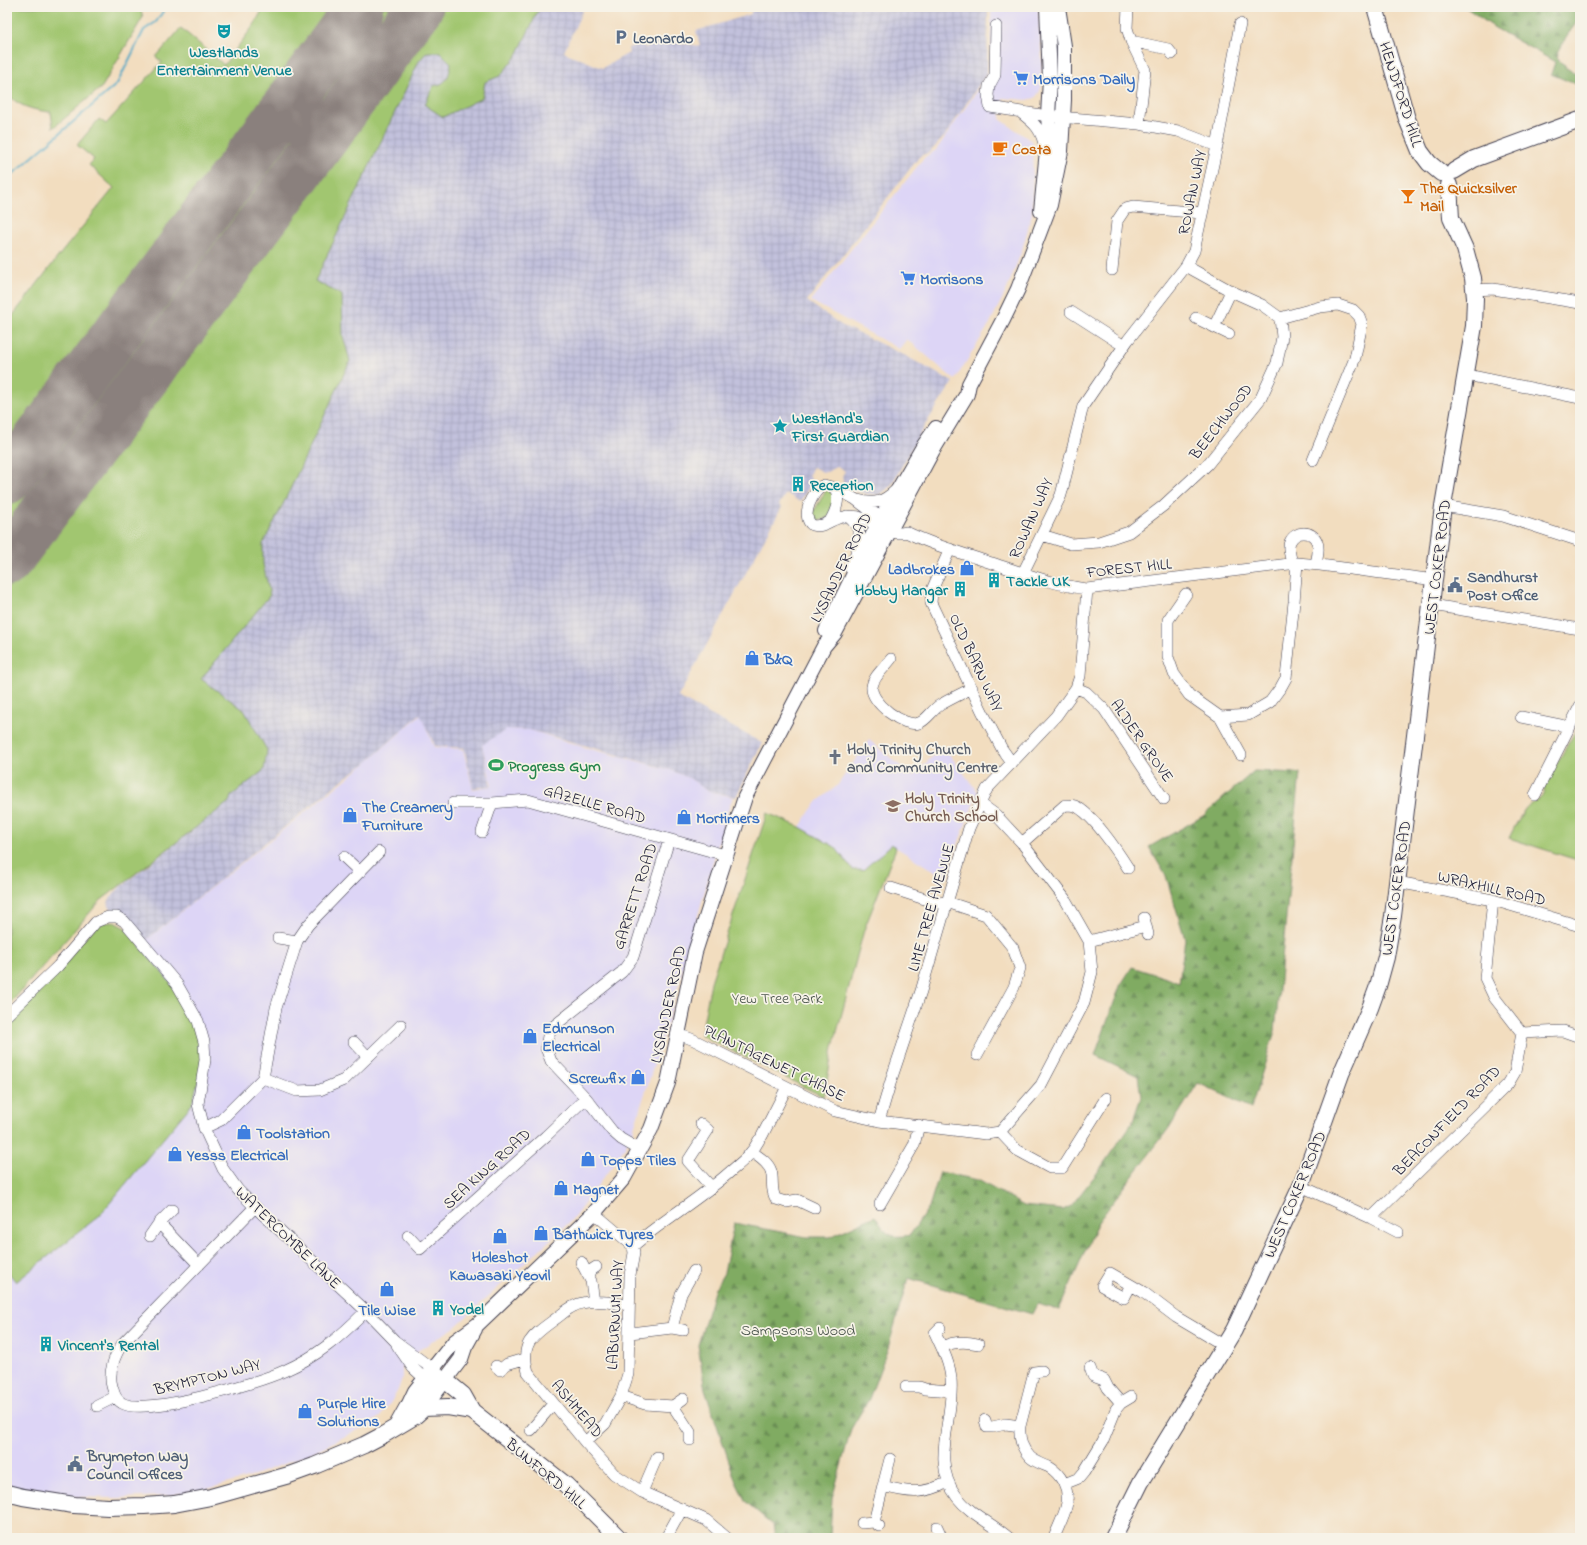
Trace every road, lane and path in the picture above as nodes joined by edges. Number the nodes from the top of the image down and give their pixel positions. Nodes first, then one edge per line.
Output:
1 (1048, 7) edge
2 (1058, 7) edge
3 (1128, 7) edge
4 (1375, 7) edge
5 (1240, 24) dead end
6 (996, 26) dead end
7 (1131, 41) junction
8 (1172, 54) dead end
9 (1020, 112) junction
10 (1048, 116) junction
11 (1064, 116) junction
12 (1580, 120) edge
13 (1139, 124) junction
14 (1217, 146) junction
15 (1046, 154) junction
16 (1448, 176) junction
17 (1202, 213) junction
18 (1034, 246) junction
19 (1186, 266) junction
20 (1112, 270) dead end
21 (1474, 290) junction
22 (1231, 291) junction
23 (1580, 303) edge
24 (1071, 312) dead end
25 (1196, 318) dead end
26 (1280, 318) junction
27 (1214, 327) junction
28 (1229, 334) dead end
29 (1124, 346) junction
30 (1467, 375) junction
31 (969, 384) junction
32 (1580, 398) edge
33 (1313, 460) dead end
34 (900, 487) junction
35 (835, 488) junction
36 (855, 499) junction
37 (1443, 506) junction
38 (847, 516) junction
39 (830, 521) junction
40 (886, 524) junction
41 (1042, 535) junction
42 (1580, 541) edge
43 (950, 549) junction
44 (1294, 563) junction
45 (1316, 564) junction
46 (1023, 573) junction
47 (1435, 580) junction
48 (1087, 590) junction
49 (1186, 594) dead end
50 (1432, 605) junction
51 (837, 606) junction
52 (1580, 629) edge
53 (824, 646) junction
54 (889, 666) dead end
55 (972, 688) junction
56 (1076, 688) junction
57 (1580, 706) edge
58 (1220, 717) junction
59 (1521, 718) dead end
60 (1570, 727) junction
61 (1241, 755) dead end
62 (1012, 763) junction
63 (1535, 795) dead end
64 (1164, 799) dead end
65 (453, 803) dead end
66 (492, 803) junction
67 (981, 804) junction
68 (482, 832) dead end
69 (669, 840) junction
70 (1022, 843) junction
71 (379, 852) dead end
72 (725, 855) junction
73 (344, 857) dead end
74 (1128, 868) dead end
75 (360, 872) junction
76 (1397, 882) junction
77 (891, 888) dead end
78 (1493, 900) junction
79 (947, 902) junction
80 (1146, 926) dead end
81 (1580, 926) edge
82 (278, 938) dead end
83 (297, 941) junction
84 (1089, 941) junction
85 (7, 1015) edge
86 (401, 1025) dead end
87 (1522, 1033) junction
88 (678, 1034) junction
89 (1580, 1036) edge
90 (354, 1042) dead end
91 (977, 1055) dead end
92 (368, 1057) junction
93 (263, 1078) junction
94 (787, 1087) junction
95 (586, 1098) junction
96 (1106, 1098) dead end
97 (879, 1121) junction
98 (919, 1125) junction
99 (204, 1128) junction
100 (708, 1130) dead end
101 (1000, 1132) junction
102 (640, 1150) junction
103 (752, 1152) junction
104 (1300, 1186) junction
105 (712, 1188) junction
106 (880, 1204) dead end
107 (255, 1207) junction
108 (814, 1208) dead end
109 (172, 1210) dead end
110 (594, 1213) junction
111 (1371, 1218) junction
112 (159, 1223) junction
113 (1398, 1232) dead end
114 (150, 1236) dead end
115 (408, 1236) dead end
116 (633, 1246) junction
117 (581, 1262) dead end
118 (199, 1265) junction
119 (694, 1271) dead end
120 (1131, 1285) dead end
121 (594, 1302) junction
122 (629, 1305) junction
123 (366, 1311) junction
124 (477, 1325) junction
125 (672, 1328) junction
126 (683, 1330) dead end
127 (934, 1332) dead end
128 (630, 1333) junction
129 (970, 1339) dead end
130 (1225, 1346) junction
131 (942, 1347) junction
132 (524, 1359) junction
133 (1035, 1371) dead end
134 (498, 1372) dead end
135 (1091, 1375) dead end
136 (435, 1379) junction
137 (906, 1386) dead end
138 (951, 1391) junction
139 (621, 1396) junction
140 (115, 1397) junction
141 (1131, 1397) dead end
142 (683, 1399) dead end
143 (1121, 1403) junction
144 (553, 1404) junction
145 (97, 1406) dead end
146 (673, 1406) junction
147 (424, 1408) junction
148 (460, 1409) junction
149 (397, 1426) junction
150 (1020, 1426) junction
151 (985, 1427) dead end
152 (531, 1430) dead end
153 (690, 1440) dead end
154 (585, 1442) junction
155 (890, 1460) dead end
156 (658, 1465) dead end
157 (948, 1482) junction
158 (1064, 1484) junction
159 (883, 1486) junction
160 (642, 1492) junction
161 (7, 1493) edge
162 (682, 1509) junction
163 (862, 1523) dead end
164 (937, 1527) dead end
165 (1007, 1537) edge
166 (620, 1538) edge
167 (666, 1538) edge
168 (727, 1538) edge
169 (942, 1538) edge
170 (1054, 1538) edge
171 (1113, 1538) edge

1 - 10 main road, LYSANDER ROAD
2 - 11 main road, LYSANDER ROAD
3 - 7 street
4 - 16 highway, HENDFORD HILL
5 - 14 street, ROWAN WAY
6 - 9 street
7 - 8 street
7 - 13 street
9 - 10 street
9 - 15 street
10 - 11 street
10 - 15 main road, LYSANDER ROAD
11 - 13 street
11 - 18 main road, LYSANDER ROAD
12 - 16 highway
13 - 14 street
14 - 17 street, ROWAN WAY
15 - 18 main road, LYSANDER ROAD
16 - 21 highway, WEST COKER ROAD
17 - 19 street, ROWAN WAY
17 - 20 street
18 - 31 main road, LYSANDER ROAD
19 - 22 street
19 - 29 street, ROWAN WAY
21 - 23 street
21 - 30 highway, WEST COKER ROAD
22 - 26 street
22 - 27 street
24 - 29 street
25 - 27 street
26 - 33 street
26 - 41 street, BEECHWOOD
27 - 28 street
29 - 41 street, ROWAN WAY
30 - 32 street
30 - 37 highway, WEST COKER ROAD
31 - 34 main road, LYSANDER ROAD
31 - 40 main road, LYSANDER ROAD
34 - 36 street
34 - 40 main road, LYSANDER ROAD
35 - 36 street
35 - 39 street
35 - 39 street
36 - 40 street
37 - 42 street
37 - 47 highway, WEST COKER ROAD
38 - 39 street
38 - 40 street
38 - 51 street
40 - 43 street, FOREST HILL
40 - 51 main road, LYSANDER ROAD
40 - 53 main road, LYSANDER ROAD
41 - 46 street, ROWAN WAY
43 - 46 street, FOREST HILL
43 - 55 street, OLD BARN WAY
44 - 45 street, FOREST HILL
44 - 45 street
44 - 48 street, FOREST HILL
44 - 58 street
45 - 47 street, FOREST HILL
46 - 48 street, FOREST HILL
47 - 50 highway, WEST COKER ROAD
48 - 56 street, LIME TREE AVENUE
49 - 58 street
50 - 52 street
50 - 76 highway, WEST COKER ROAD
51 - 53 main road, LYSANDER ROAD
53 - 72 main road, LYSANDER ROAD
54 - 55 street
55 - 62 street, OLD BARN WAY
56 - 62 street, LIME TREE AVENUE
56 - 64 street, ALDER GROVE
57 - 60 street
58 - 61 street
59 - 60 street
60 - 63 street
62 - 67 street, LIME TREE AVENUE
65 - 66 street, GAZELLE ROAD
66 - 68 street
66 - 69 street, GAZELLE ROAD
67 - 70 street
67 - 79 street, LIME TREE AVENUE
69 - 72 street, GAZELLE ROAD
69 - 95 street, GARRETT ROAD
70 - 74 street
70 - 84 street
71 - 75 street
72 - 88 main road, LYSANDER ROAD
73 - 75 street
75 - 83 street
76 - 78 street, WRAXHILL ROAD
76 - 104 highway, WEST COKER ROAD
77 - 79 street
78 - 81 street, WRAXHILL ROAD
78 - 87 street
79 - 91 street
79 - 97 street, LIME TREE AVENUE
80 - 84 street
82 - 83 street
83 - 93 street
84 - 101 street
85 - 99 street, WATERCOMBE LANE
86 - 92 street
87 - 89 street
87 - 111 street, BEACONFIELD ROAD
88 - 94 street, PLANTAGENET CHASE
88 - 102 main road, LYSANDER ROAD
90 - 92 street
92 - 93 street
93 - 99 street
94 - 97 street, PLANTAGENET CHASE
94 - 103 street, LABURNUM WAY
95 - 102 street, GARRETT ROAD
95 - 115 street, SEA KING ROAD
96 - 101 street
97 - 98 street, PLANTAGENET CHASE
98 - 101 street, PLANTAGENET CHASE
98 - 106 street
99 - 107 street, WATERCOMBE LANE
100 - 105 street
102 - 110 main road, LYSANDER ROAD
103 - 105 street, LABURNUM WAY
103 - 108 street
104 - 111 street
104 - 130 highway, WEST COKER ROAD
105 - 116 street, LABURNUM WAY
107 - 118 street
107 - 123 street, WATERCOMBE LANE
109 - 112 street
110 - 116 street
110 - 124 main road, LYSANDER ROAD
111 - 113 street
112 - 114 street
112 - 118 street
116 - 122 street, LABURNUM WAY
117 - 121 street
118 - 140 street
119 - 125 street
120 - 130 street
121 - 122 street
121 - 132 street
122 - 128 street, LABURNUM WAY
123 - 136 street, WATERCOMBE LANE
123 - 140 street, BRYMPTON WAY
124 - 136 main road, LYSANDER ROAD
124 - 136 main road, LYSANDER ROAD
125 - 126 street
125 - 128 street
127 - 131 street
128 - 139 street, LABURNUM WAY
129 - 131 street
130 - 171 highway, WEST COKER ROAD
131 - 138 street
132 - 134 street
132 - 144 street, ASHMEAD
133 - 150 street
135 - 143 street
136 - 147 main road
136 - 148 highway
136 - 149 highway
137 - 138 street
138 - 157 street
139 - 146 street
139 - 154 street, LABURNUM WAY
140 - 145 street
141 - 143 street
142 - 146 street
143 - 158 street
144 - 152 street
144 - 154 street, ASHMEAD
146 - 153 street
147 - 148 highway
147 - 149 highway
148 - 166 highway, BUNFORD HILL
149 - 161 highway
150 - 151 street
150 - 158 street
154 - 160 street, ASHMEAD
155 - 159 street
156 - 160 street
157 - 159 street
157 - 165 street
158 - 170 street
159 - 163 street
160 - 162 street, ASHMEAD
162 - 167 street
162 - 168 street, ASHMEAD
164 - 169 street

